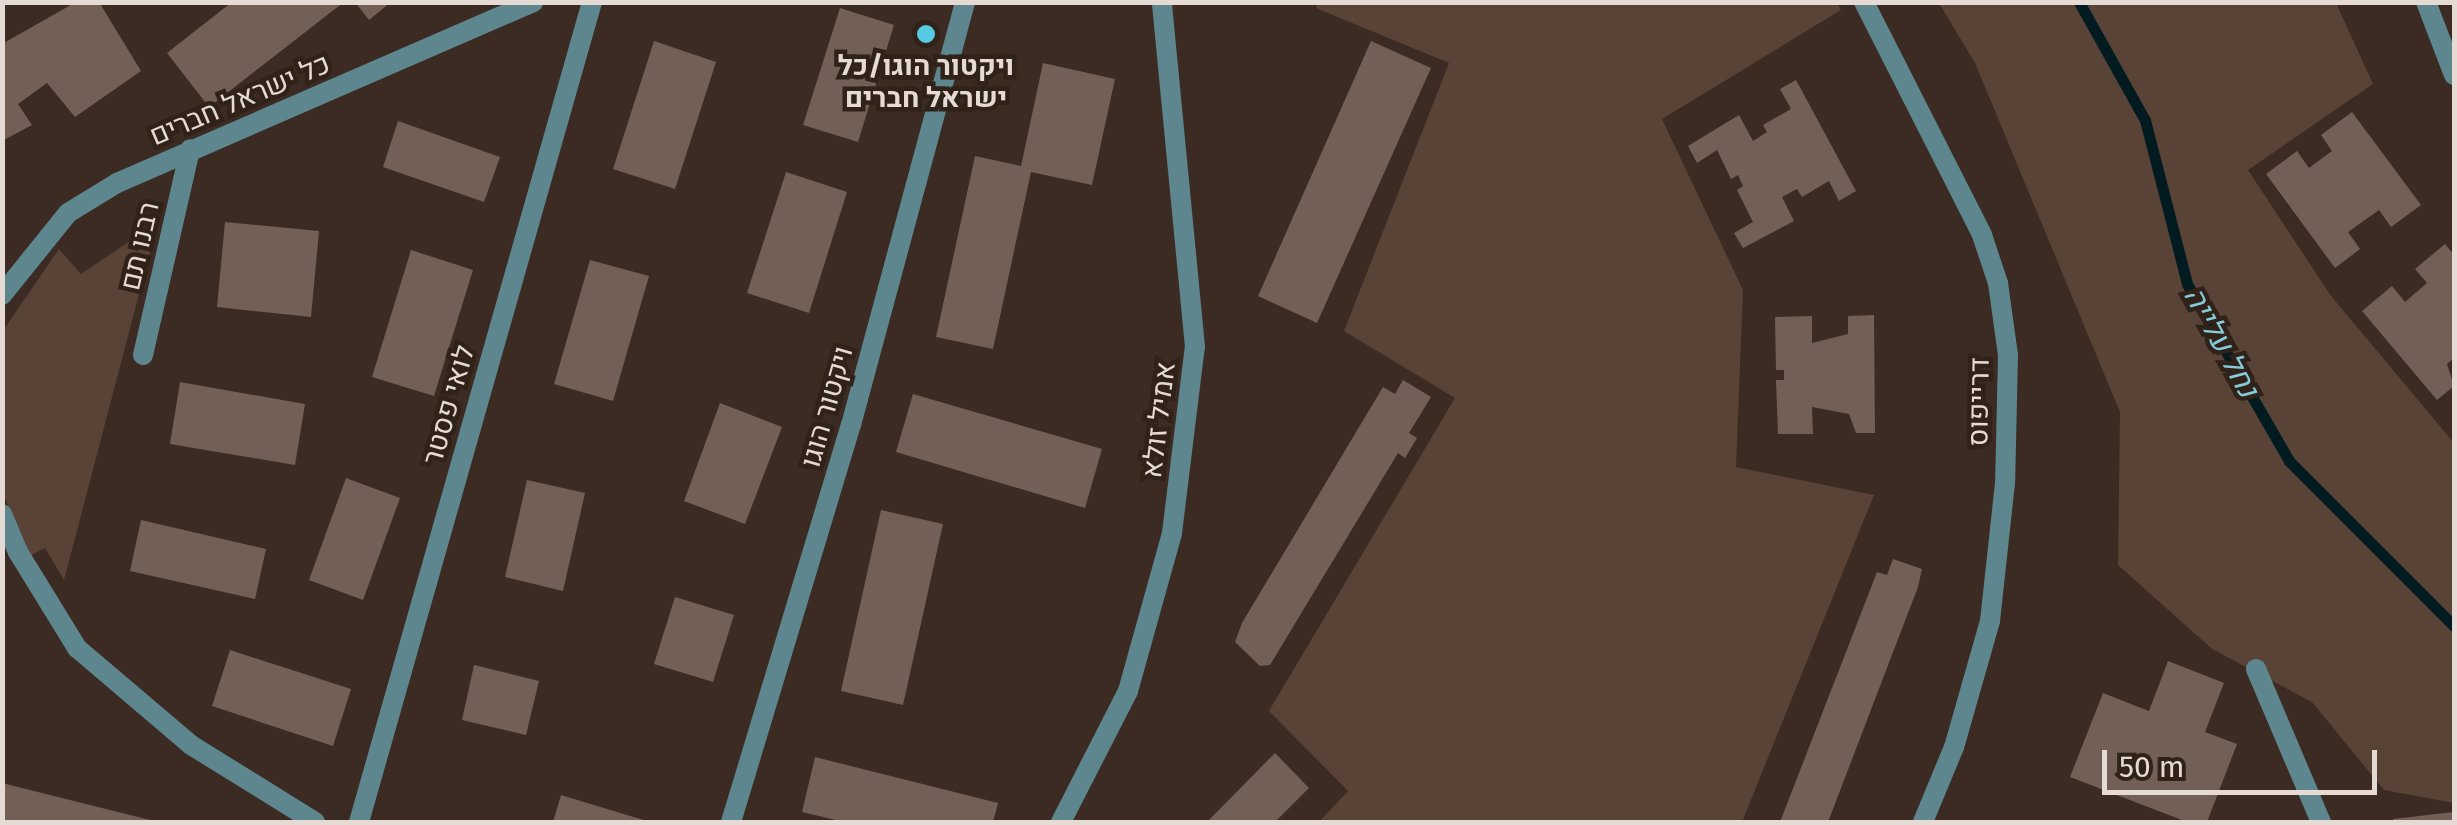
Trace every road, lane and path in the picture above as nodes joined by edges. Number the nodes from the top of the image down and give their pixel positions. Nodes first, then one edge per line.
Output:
1 (533, 2) edge
2 (592, 2) edge
3 (964, 2) edge
4 (1162, 2) edge
5 (1864, 2) edge
6 (2426, 2) edge
7 (2454, 75) edge
8 (190, 148) junction
9 (2, 294) edge
10 (143, 355) dead end
11 (2, 514) edge
12 (2256, 669) dead end
13 (315, 822) edge
14 (360, 822) edge
15 (731, 822) edge
16 (1061, 822) edge
17 (1922, 822) edge
18 (2320, 822) edge

1 - 8 street, כל ישראל חברים
2 - 14 street, לואי פסטר
3 - 15 street, ויקטור הוגו
4 - 16 street, אמיל זולא
5 - 17 street, דרייפוס
6 - 7 street
8 - 9 street, כל ישראל חברים
8 - 10 street, רבנו תם
11 - 13 street
12 - 18 street

